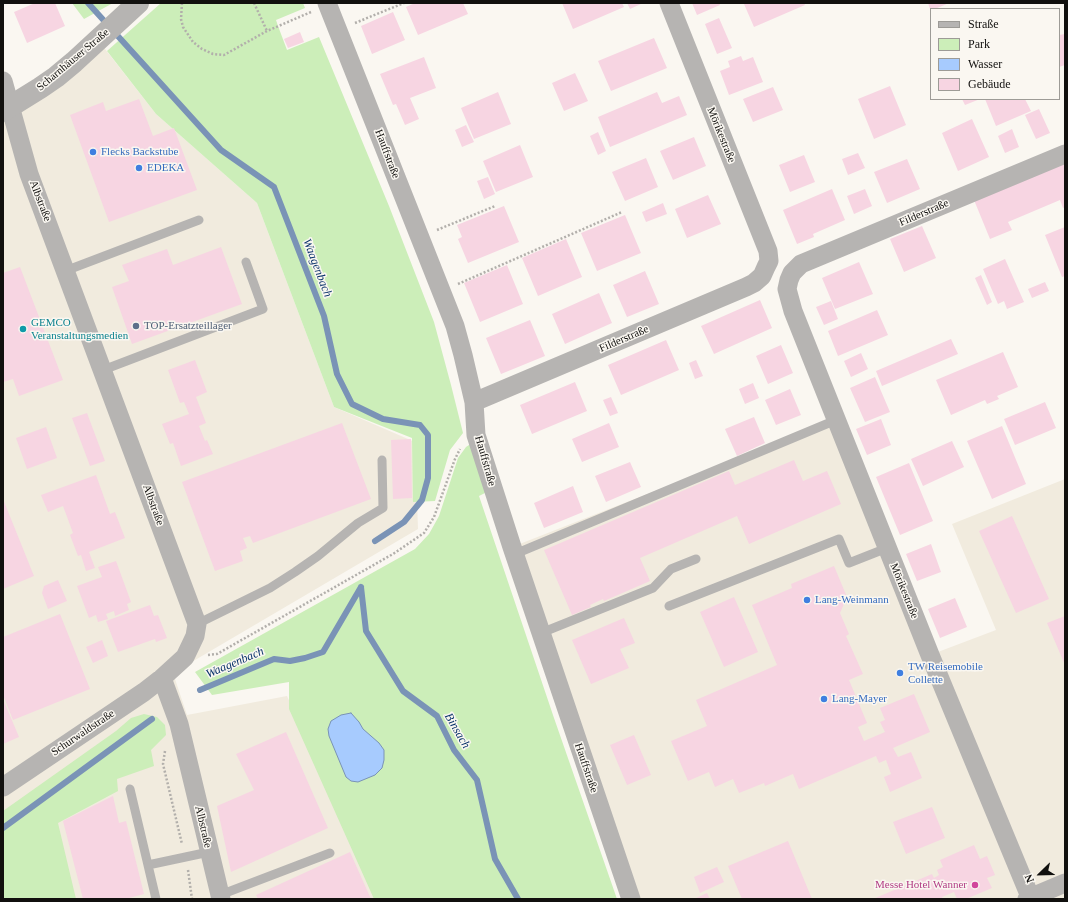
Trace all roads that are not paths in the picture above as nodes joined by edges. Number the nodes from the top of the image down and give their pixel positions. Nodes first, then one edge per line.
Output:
1 (668, 3) edge
2 (327, 4) edge
3 (134, 7) edge
4 (3, 81) edge
5 (7, 109) edge
6 (1065, 154) edge
7 (199, 220) dead end
8 (246, 262) dead end
9 (766, 267) joint
10 (65, 271) junction
11 (789, 280) joint
12 (103, 370) junction
13 (474, 402) junction
14 (836, 420) junction
15 (382, 460) dead end
16 (887, 548) junction
17 (515, 554) junction
18 (696, 559) dead end
19 (668, 606) dead end
20 (197, 624) junction
21 (541, 633) junction
22 (162, 678) junction
23 (3, 787) edge
24 (130, 788) dead end
25 (209, 852) junction
26 (330, 852) dead end
27 (148, 866) junction
28 (1065, 883) edge
29 (221, 897) edge
30 (1030, 898) edge
31 (156, 899) edge
32 (631, 899) edge

1 - 9 street, Mörikestraße
2 - 13 street, Hauffstraße
3 - 5 street, Scharnhäuser Straße
4 - 5 street, Albstraße
5 - 10 street, Albstraße
6 - 11 street, Filderstraße
7 - 10 lane
8 - 12 lane
9 - 13 street, Filderstraße
10 - 12 street, Albstraße
11 - 14 street, Mörikestraße
12 - 20 street, Albstraße
13 - 17 street, Hauffstraße
14 - 16 street, Mörikestraße
14 - 17 lane
15 - 20 lane
16 - 19 lane
16 - 30 street, Mörikestraße
17 - 21 street, Hauffstraße
18 - 21 lane
20 - 22 street
21 - 32 street, Hauffstraße
22 - 23 street, Schurwaldstraße
22 - 25 street, Albstraße
24 - 27 lane
25 - 27 lane
25 - 29 street, Albstraße
26 - 29 lane
27 - 31 lane
28 - 30 street

